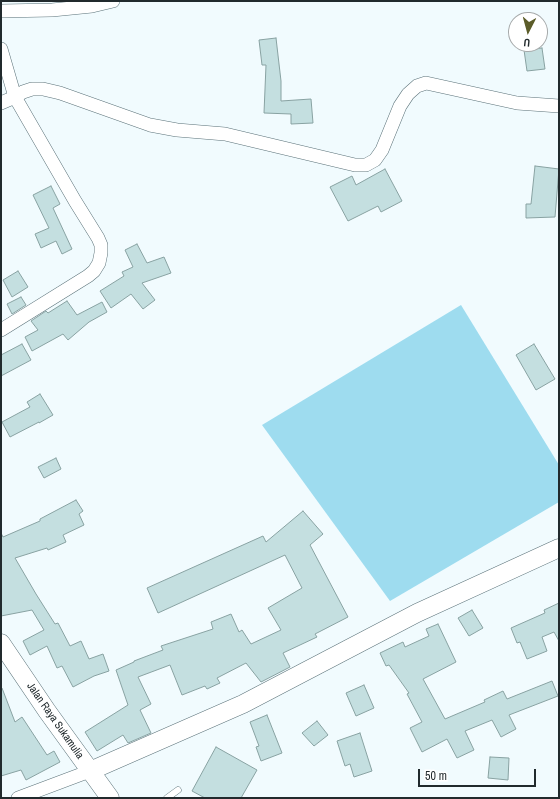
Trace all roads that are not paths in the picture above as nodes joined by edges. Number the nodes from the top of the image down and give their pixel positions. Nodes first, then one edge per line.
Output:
1 (113, 1) edge
2 (1, 11) edge
3 (1, 49) edge
4 (15, 97) junction
5 (1, 103) edge
6 (559, 106) edge
7 (1, 330) edge
8 (559, 548) edge
9 (1, 643) edge
10 (90, 771) junction
11 (178, 790) dead end
12 (18, 798) edge
13 (110, 798) edge
14 (167, 798) edge

1 - 2 street
3 - 4 street
4 - 5 street
4 - 6 street
4 - 7 street
8 - 10 street
9 - 10 street, Jalan Raya Sukamulia
10 - 12 street
10 - 13 street, Jalan Raya Sukamulia
11 - 14 lane

